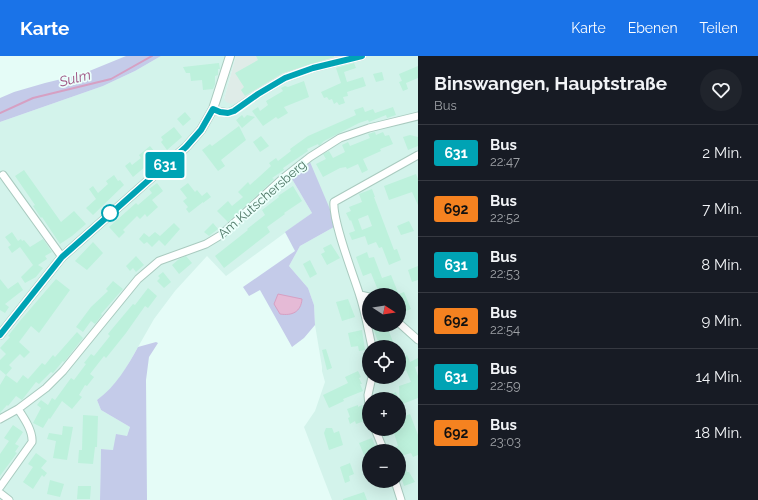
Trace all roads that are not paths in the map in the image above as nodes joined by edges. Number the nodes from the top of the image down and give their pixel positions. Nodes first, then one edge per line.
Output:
1 (230, 56) edge
2 (362, 56) edge
3 (213, 109) junction
4 (418, 116) edge
5 (418, 155) edge
6 (3, 175) dead end
7 (62, 257) junction
8 (360, 295) joint
9 (406, 329) edge
10 (0, 335) edge
11 (370, 340) edge
12 (418, 340) edge
13 (18, 409) junction
14 (0, 419) edge
15 (0, 487) edge
16 (397, 488) edge
17 (0, 493) edge
18 (9, 500) edge
19 (401, 500) edge

1 - 3 street
2 - 3 street
3 - 7 street
4 - 13 street, Am Kutschersberg
5 - 8 street
6 - 7 street
7 - 10 street
8 - 11 street
9 - 12 street
13 - 14 street, Am Kutschersberg
13 - 15 street
16 - 19 street
17 - 18 street

